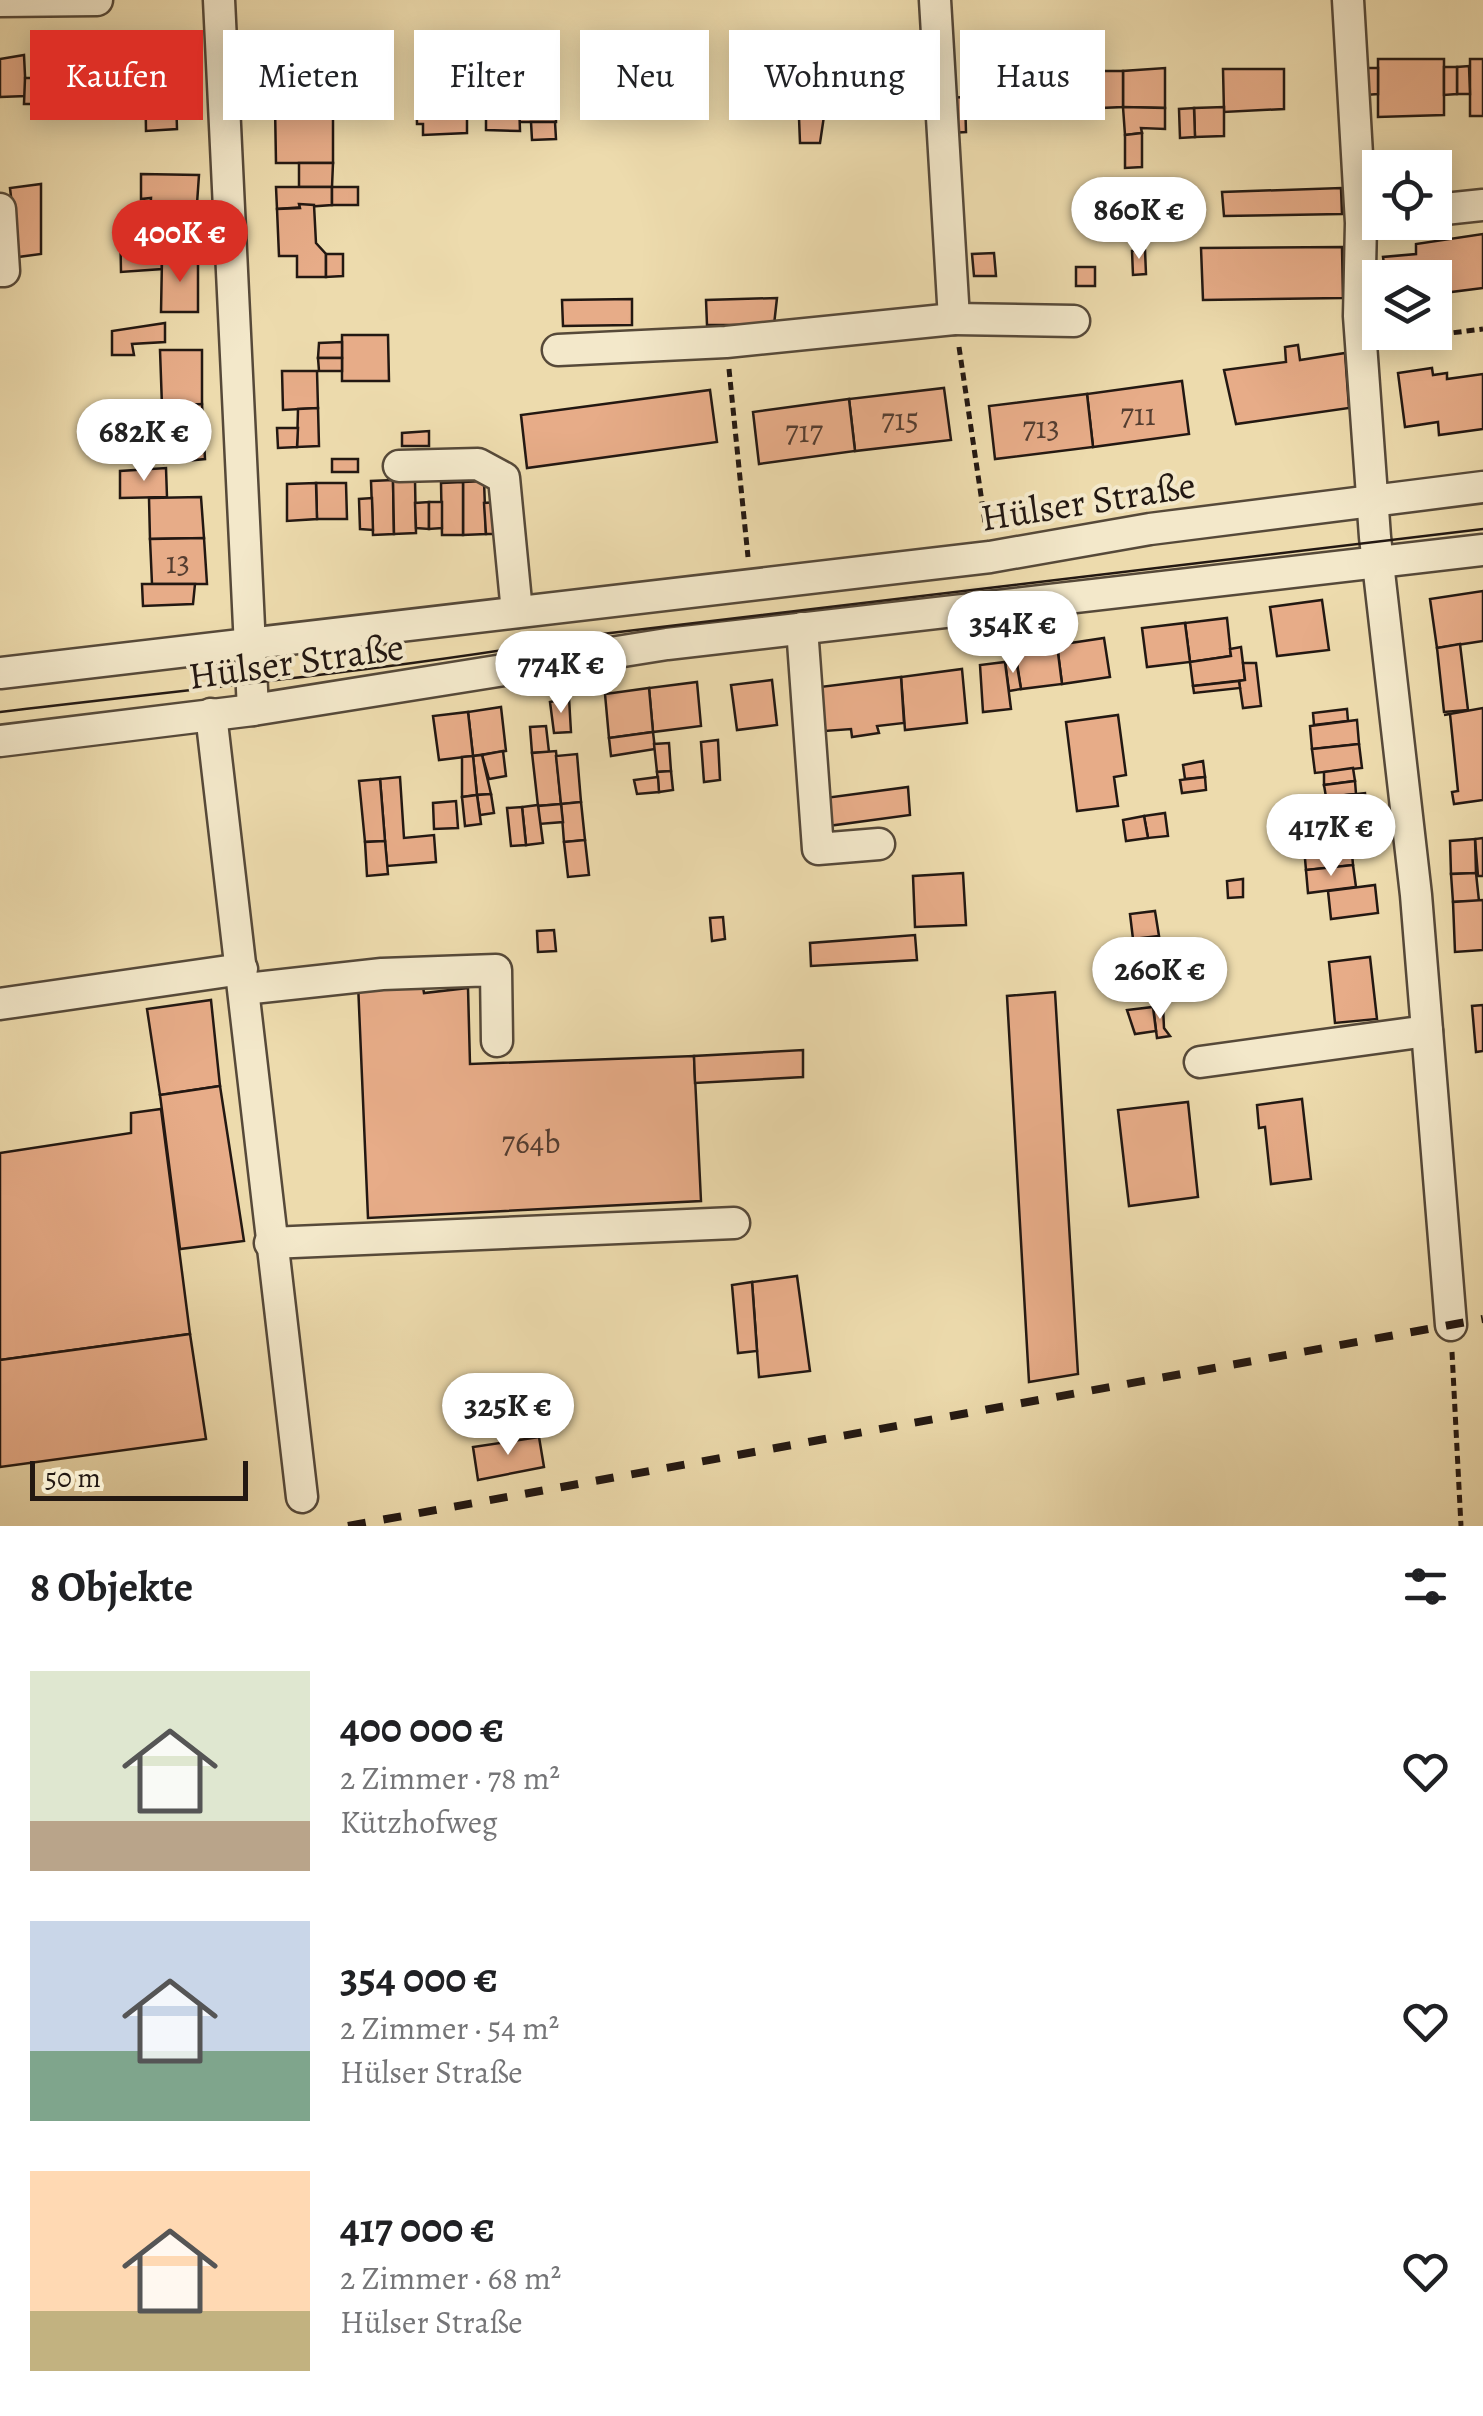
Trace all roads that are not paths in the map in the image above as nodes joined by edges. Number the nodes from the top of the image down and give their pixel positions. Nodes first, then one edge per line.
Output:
1 (97, 0) edge
2 (219, 0) edge
3 (935, 0) edge
4 (1348, 0) edge
5 (0, 1) edge
6 (1483, 205) edge
7 (0, 208) edge
8 (1452, 208) edge
9 (0, 271) edge
10 (954, 319) junction
11 (1074, 321) dead end
12 (558, 350) dead end
13 (400, 466) dead end
14 (1483, 488) edge
15 (1374, 500) junction
16 (1483, 550) edge
17 (1377, 563) junction
18 (516, 612) junction
19 (802, 628) junction
20 (248, 643) junction
21 (0, 673) edge
22 (253, 710) junction
23 (211, 714) junction
24 (0, 742) edge
25 (879, 844) dead end
26 (243, 979) junction
27 (0, 1004) edge
28 (1427, 1031) junction
29 (497, 1041) dead end
30 (1200, 1062) dead end
31 (734, 1223) dead end
32 (270, 1242) junction
33 (1451, 1324) road end
34 (302, 1497) dead end

1 - 5 street
2 - 20 street
3 - 10 street
4 - 15 street
6 - 8 street
7 - 9 street
10 - 11 street
10 - 12 street
13 - 18 street
14 - 15 street, Hülser Straße
15 - 17 street
15 - 18 street, Hülser Straße
16 - 17 street, Hülser Straße
17 - 19 street, Hülser Straße
17 - 28 street
18 - 20 street, Hülser Straße
19 - 22 street, Hülser Straße
19 - 25 street
20 - 21 street, Hülser Straße
20 - 22 street
22 - 23 street, Hülser Straße
23 - 24 street, Hülser Straße
23 - 26 street
26 - 27 street
26 - 29 street
26 - 32 street
28 - 30 street
28 - 33 street
31 - 32 street
32 - 34 street

